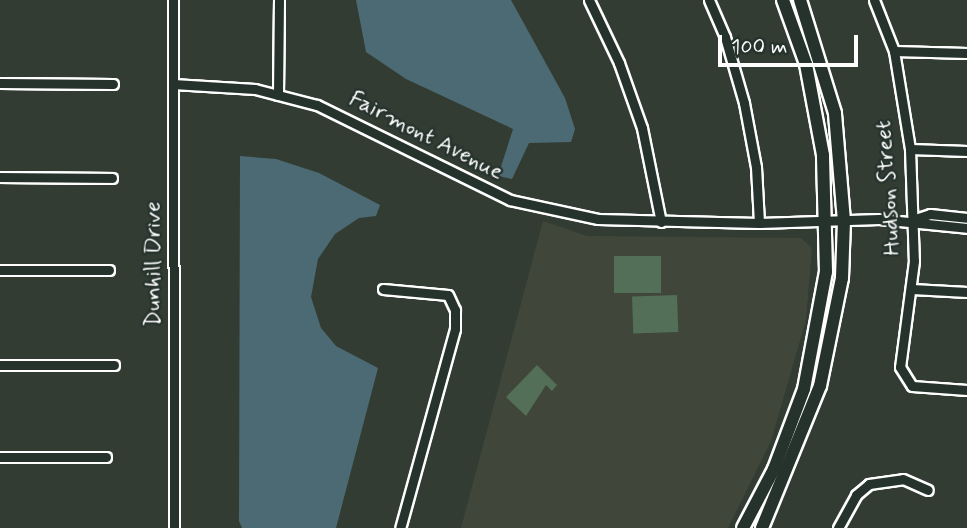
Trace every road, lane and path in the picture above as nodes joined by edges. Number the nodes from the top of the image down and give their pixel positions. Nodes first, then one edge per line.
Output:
1 (173, 0) edge
2 (279, 0) edge
3 (589, 0) edge
4 (709, 0) edge
5 (783, 0) edge
6 (800, 0) edge
7 (874, 0) edge
8 (894, 51) junction
9 (967, 53) edge
10 (0, 83) edge
11 (113, 84) dead end
12 (173, 84) junction
13 (278, 95) junction
14 (910, 149) junction
15 (967, 151) edge
16 (0, 177) edge
17 (112, 178) dead end
18 (967, 218) edge
19 (914, 220) junction
20 (827, 221) junction
21 (844, 221) junction
22 (661, 222) junction
23 (759, 223) junction
24 (967, 228) edge
25 (0, 270) edge
26 (108, 270) dead end
27 (383, 289) dead end
28 (912, 289) junction
29 (967, 292) edge
30 (0, 365) edge
31 (114, 365) dead end
32 (967, 390) edge
33 (0, 457) edge
34 (106, 457) dead end
35 (928, 490) dead end
36 (174, 528) edge
37 (400, 528) edge
38 (743, 528) edge
39 (762, 528) edge
40 (838, 528) edge

1 - 12 street, Dunhill Drive
2 - 13 street
3 - 22 street
4 - 23 street
5 - 20 street
6 - 21 street
7 - 8 street, Hudson Street
8 - 9 street
8 - 14 street, Hudson Street
10 - 11 street
12 - 13 street, Fairmont Avenue
12 - 36 street, Dunhill Drive
13 - 22 street, Fairmont Avenue
14 - 15 street
14 - 19 street, Hudson Street
16 - 17 street
18 - 19 street, Fairmont Avenue
19 - 21 street, Fairmont Avenue
19 - 24 street, Fairmont Avenue
19 - 28 street, Hudson Street
20 - 21 street, Fairmont Avenue
20 - 23 street, Fairmont Avenue
20 - 38 street
21 - 39 street
22 - 23 street, Fairmont Avenue
25 - 26 street
27 - 37 street
28 - 29 street
28 - 32 street, Hudson Street
30 - 31 street
33 - 34 street
35 - 40 street

